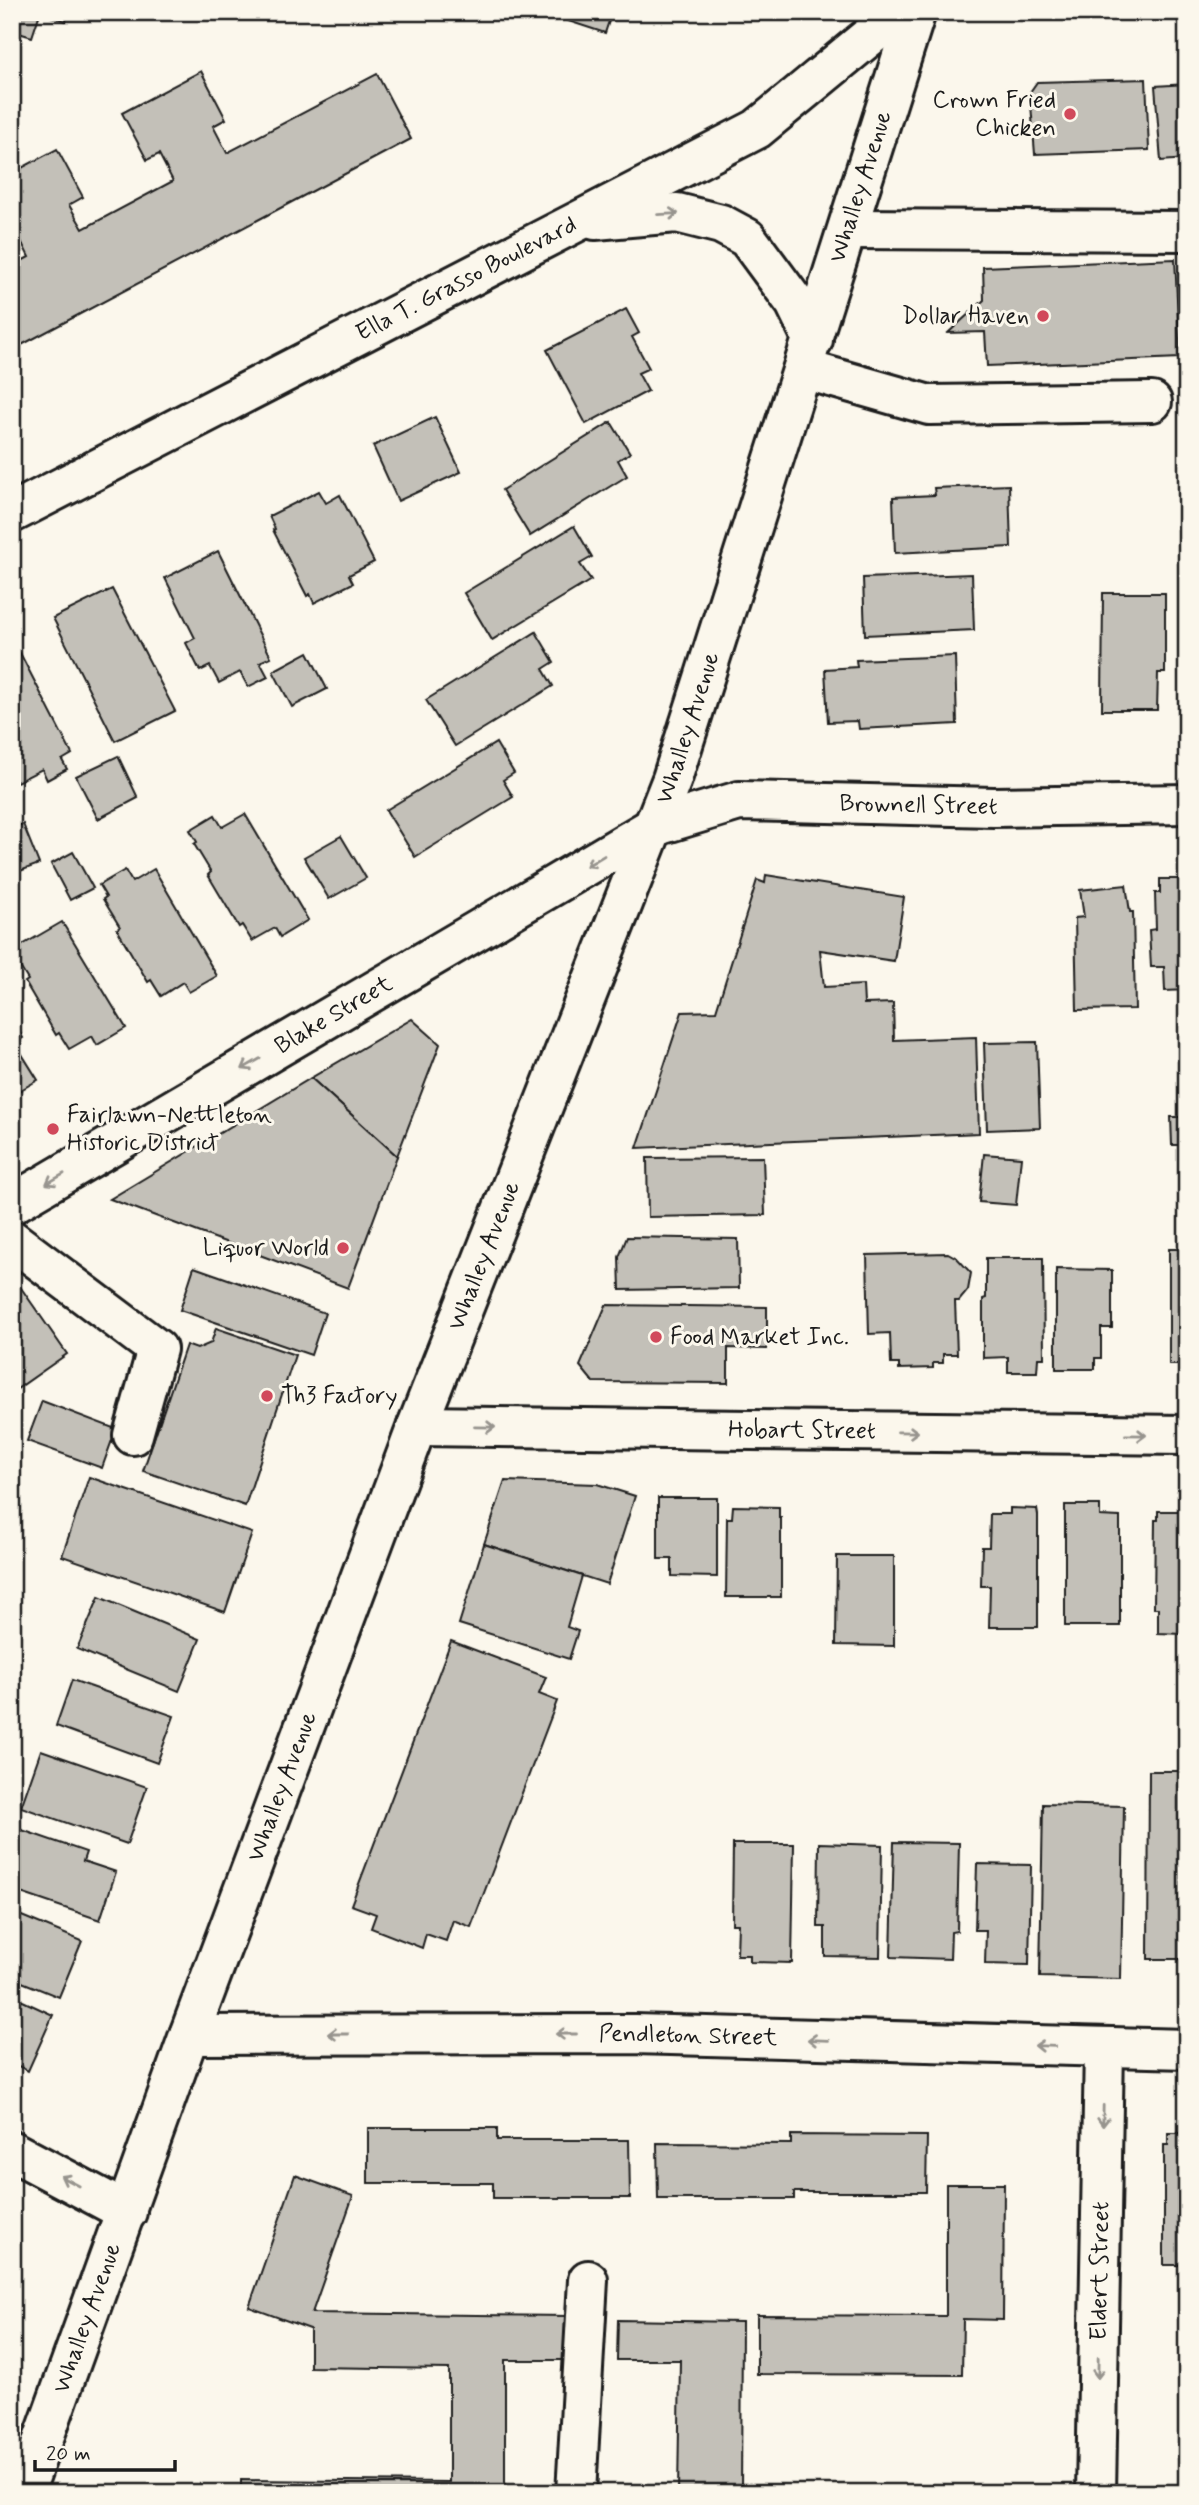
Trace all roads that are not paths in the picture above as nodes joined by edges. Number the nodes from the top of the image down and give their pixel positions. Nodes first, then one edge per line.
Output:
1 (899, 12) edge
2 (916, 12) edge
3 (575, 222) junction
4 (848, 229) junction
5 (1187, 231) edge
6 (808, 355) junction
7 (1152, 402) dead end
8 (12, 513) edge
9 (1187, 804) edge
10 (653, 827) junction
11 (12, 1204) edge
12 (12, 1240) edge
13 (417, 1426) junction
14 (133, 1435) dead end
15 (1187, 1435) edge
16 (189, 2035) junction
17 (1104, 2048) junction
18 (1187, 2049) edge
19 (12, 2151) edge
20 (127, 2212) junction
21 (588, 2280) dead end
22 (24, 2493) edge
23 (576, 2493) edge
24 (1096, 2493) edge

1 - 3 main road, Ella T. Grasso Boulevard
2 - 4 main road, Whalley Avenue
3 -> 6 main road
3 - 8 main road, Ella T. Grasso Boulevard
4 - 5 main road
4 - 6 main road, Whalley Avenue
6 - 7 main road
6 - 10 main road, Whalley Avenue
9 - 10 main road, Brownell Street
10 -> 11 main road, Blake Street
10 - 13 main road, Whalley Avenue
12 - 14 main road
13 -> 15 main road, Hobart Street
13 - 16 main road, Whalley Avenue
17 -> 16 main road, Pendleton Street
16 - 20 main road, Whalley Avenue
17 - 18 main road, Pendleton Street
17 -> 24 main road, Eldert Street
20 -> 19 main road
20 - 22 main road, Whalley Avenue
21 - 23 main road

